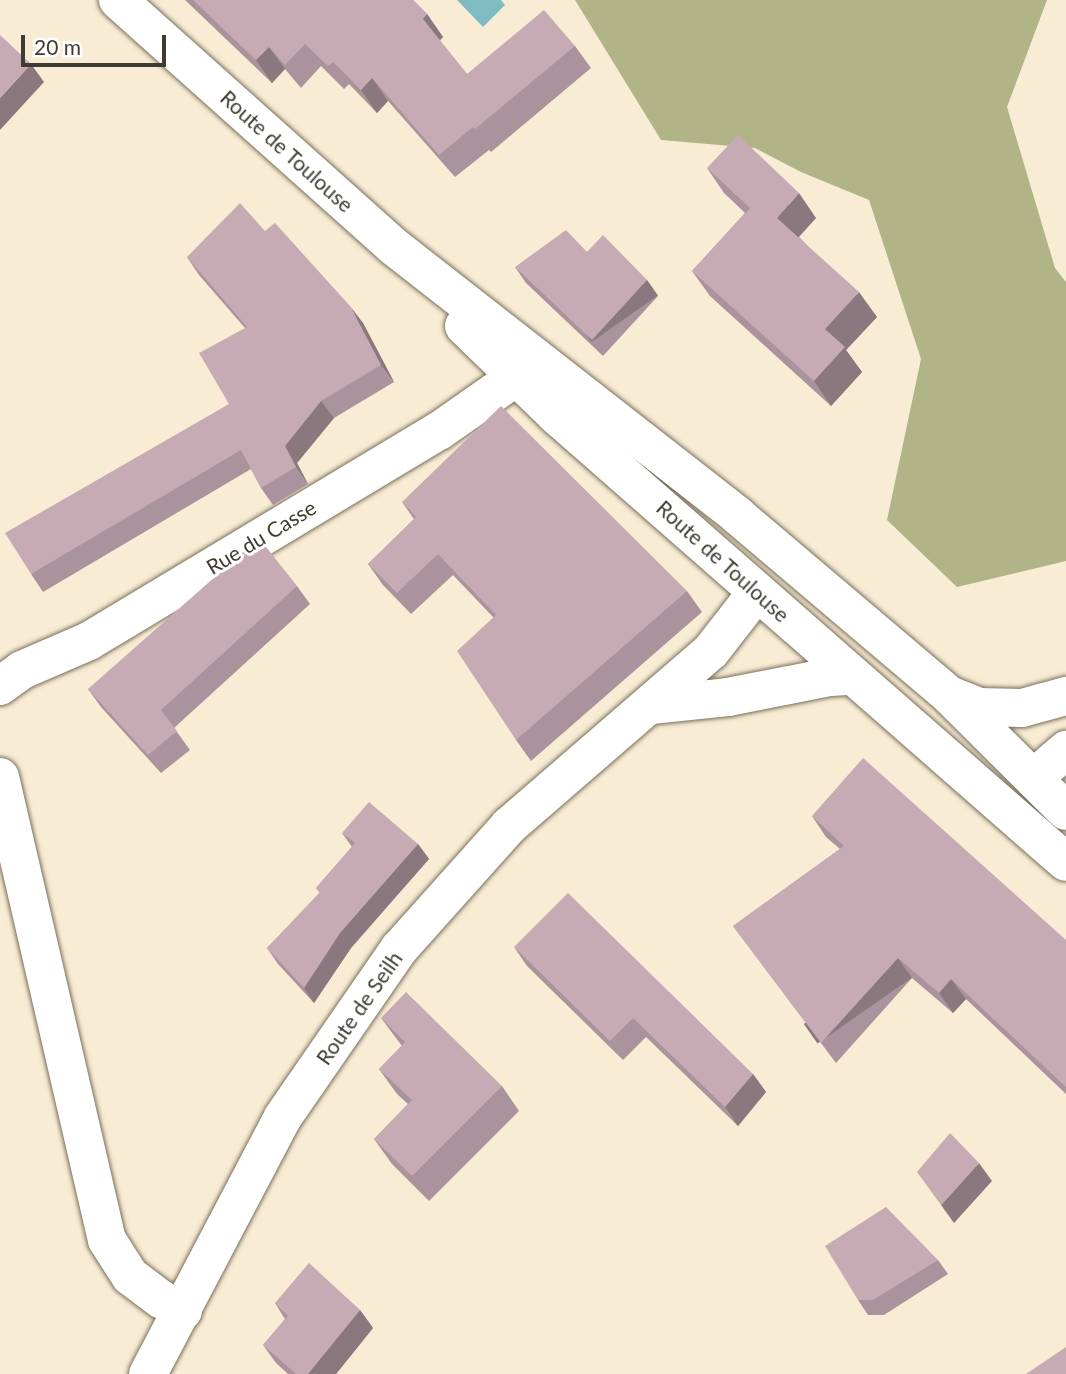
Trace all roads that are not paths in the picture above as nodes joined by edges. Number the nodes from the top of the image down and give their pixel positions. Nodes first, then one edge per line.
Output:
1 (118, 0) edge
2 (393, 246) junction
3 (516, 377) junction
4 (757, 592) junction
5 (895, 649) junction
6 (852, 676) junction
7 (0, 686) edge
8 (950, 696) junction
9 (1066, 696) edge
10 (652, 705) junction
11 (1066, 750) edge
12 (0, 777) edge
13 (1034, 778) junction
14 (1066, 811) edge
15 (1066, 862) edge
16 (183, 1311) junction
17 (148, 1374) edge

1 - 2 street, Route de Toulouse
2 - 3 street, Route de Toulouse
2 - 5 street, Route de Toulouse
3 - 4 street, Route de Toulouse
3 - 7 street, Rue du Casse
4 - 5 street
4 - 6 street, Route de Toulouse
4 - 10 street, Route de Seilh
5 - 8 street, Route de Toulouse
6 - 10 street
6 - 13 street
6 - 15 street, Route de Toulouse
8 - 9 street
8 - 13 street, Route de Toulouse
10 - 16 street, Route de Seilh
11 - 13 street
12 - 16 street
13 - 14 street, Route de Toulouse
16 - 17 street, Route de Seilh

